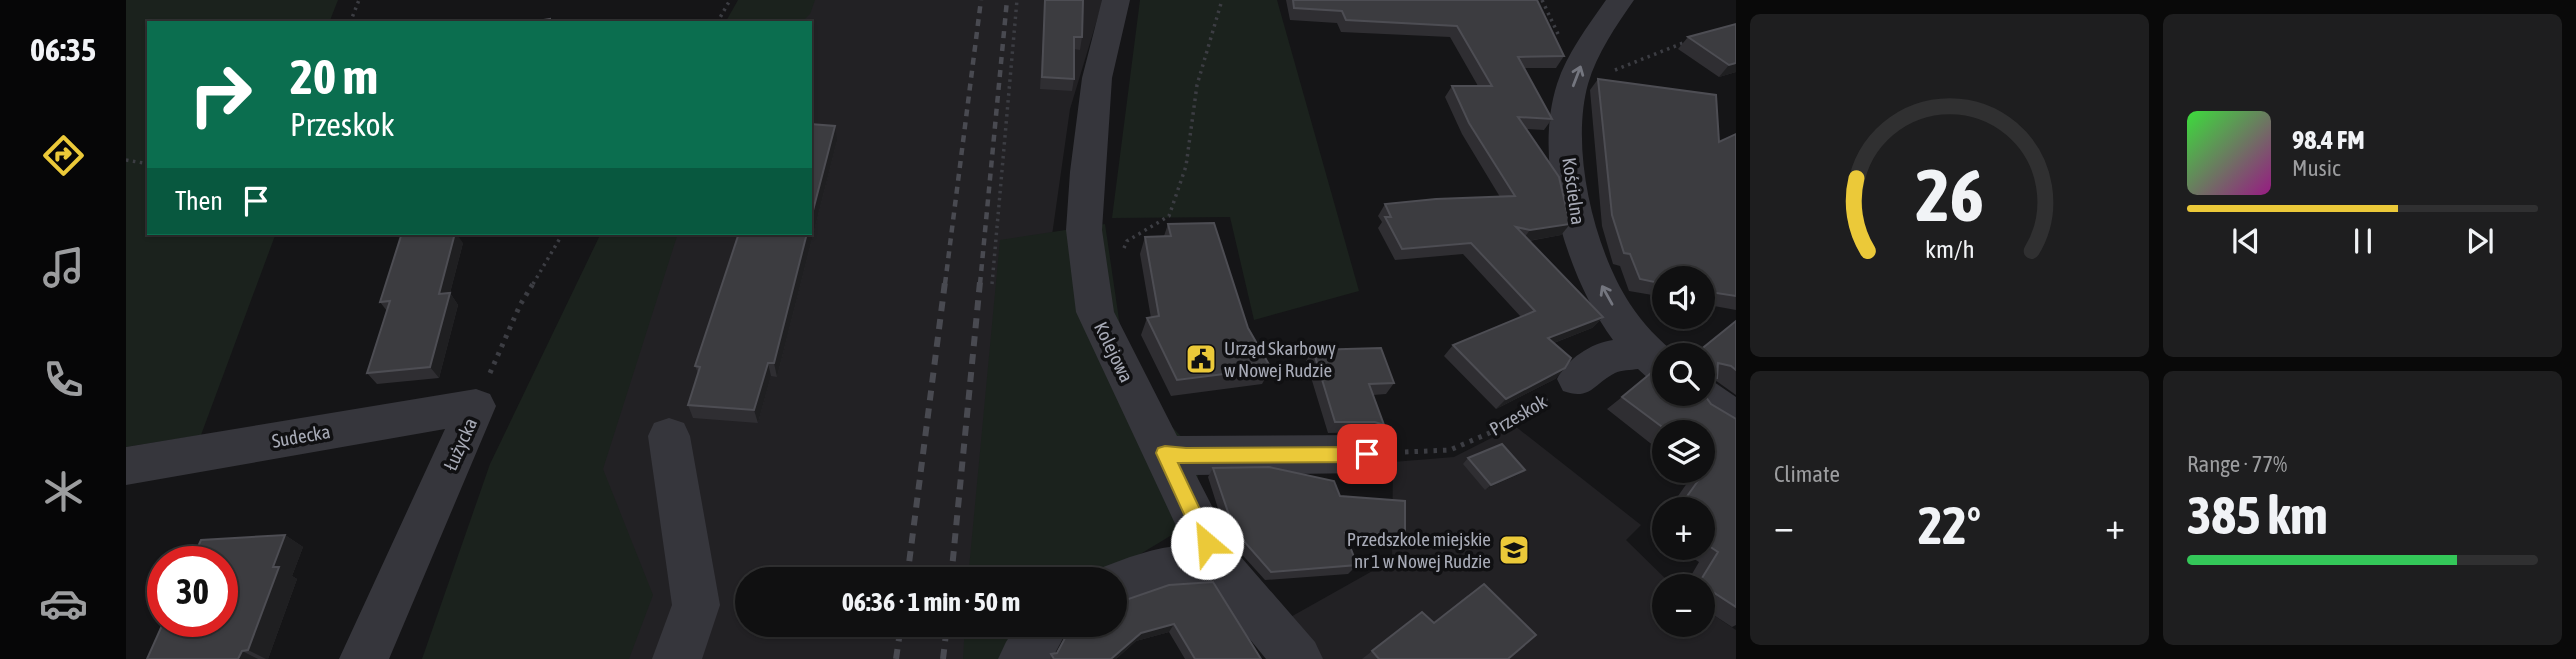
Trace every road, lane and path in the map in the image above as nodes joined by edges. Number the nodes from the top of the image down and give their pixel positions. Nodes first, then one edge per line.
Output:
1 (359, 0) edge
2 (730, 0) edge
3 (1017, 0) edge
4 (1116, 0) edge
5 (1222, 0) edge
6 (1620, 0) edge
7 (351, 21) edge
8 (718, 21) edge
9 (1683, 43) dead end
10 (1578, 71) junction
11 (126, 160) edge
12 (147, 164) edge
13 (562, 235) edge
14 (1122, 253) dead end
15 (992, 284) dead end
16 (1652, 357) edge
17 (1652, 360) edge
18 (1577, 379) joint
19 (1715, 405) edge
20 (476, 407) junction
21 (1736, 420) edge
22 (670, 436) dead end
23 (1165, 453) junction
24 (1382, 454) joint
25 (126, 466) edge
26 (1218, 565) junction
27 (1127, 580) edge
28 (1038, 637) edge
29 (364, 659) edge
30 (677, 659) edge
31 (1023, 659) edge
32 (1298, 659) edge

1 - 7 path
2 - 8 path
3 - 15 path
4 - 23 street, Kolejowa
5 - 14 path
6 - 10 street, Kościelna
9 - 10 path
16 -> 10 street, Kościelna
11 - 12 path
13 - 20 path, Łużycka
17 - 18 street
18 - 24 path, Przeskok
19 - 21 street
20 - 25 street, Sudecka
20 - 29 street, Łużycka
22 - 30 street
23 - 24 street
23 - 26 street, Kolejowa
26 - 27 street
26 - 32 street, Kolejowa
28 - 31 street

